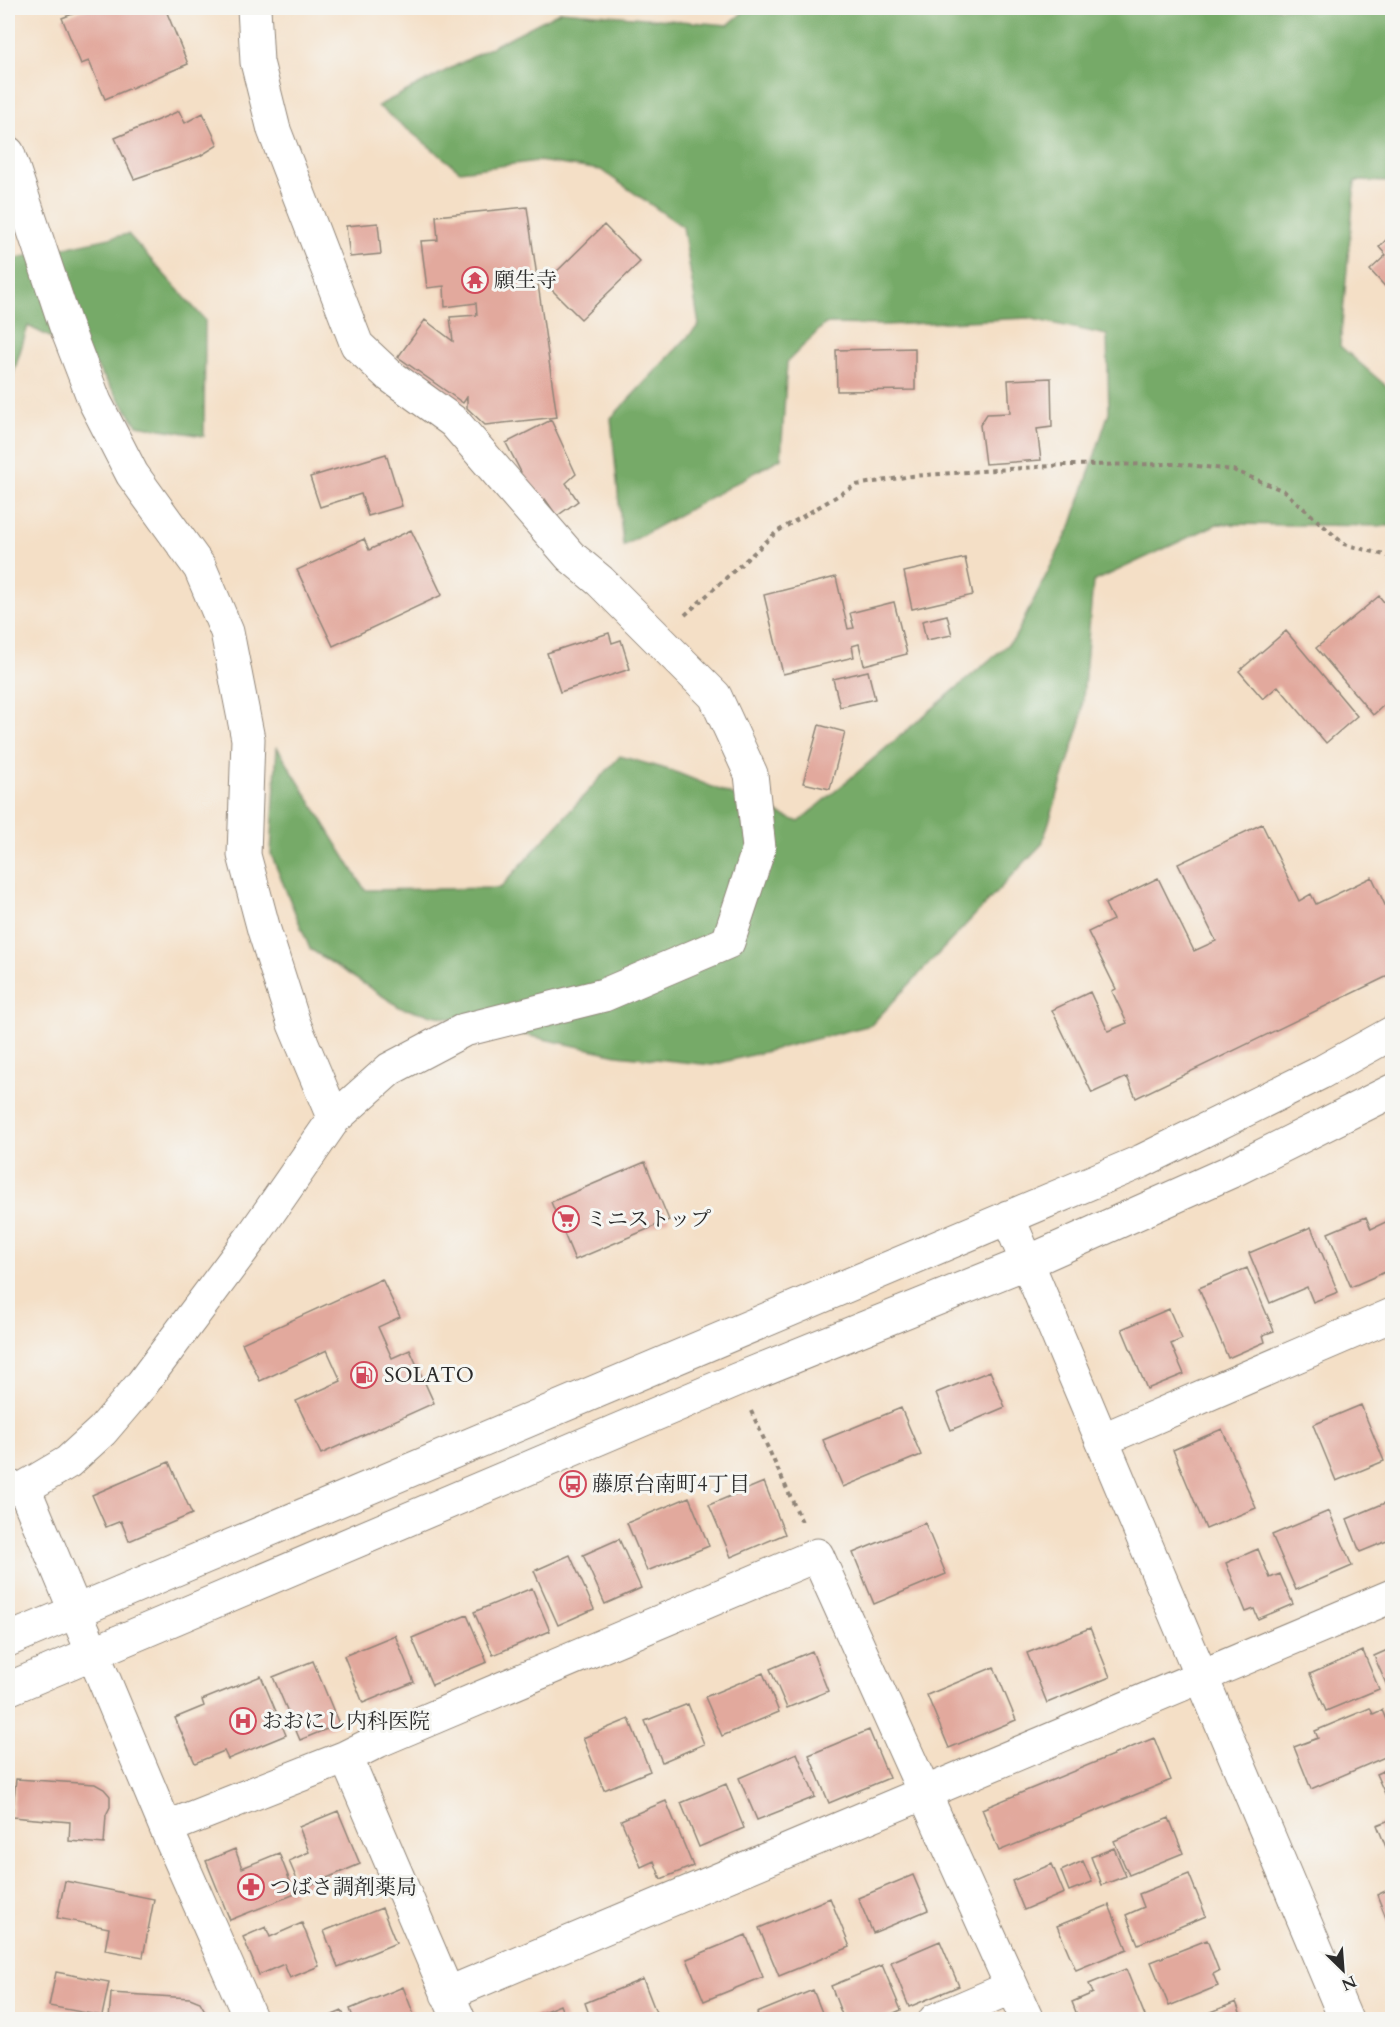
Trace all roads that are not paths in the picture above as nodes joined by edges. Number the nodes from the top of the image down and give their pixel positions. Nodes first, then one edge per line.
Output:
1 (254, 8) edge
2 (8, 153) edge
3 (1392, 1032) edge
4 (1392, 1091) edge
5 (334, 1119) junction
6 (1008, 1217) junction
7 (1028, 1262) junction
8 (1392, 1314) edge
9 (1104, 1439) junction
10 (16, 1489) edge
11 (1392, 1596) edge
12 (74, 1613) junction
13 (8, 1640) edge
14 (93, 1652) junction
15 (1203, 1676) junction
16 (8, 1689) edge
17 (346, 1757) junction
18 (924, 1791) junction
19 (165, 1828) junction
20 (1012, 1987) junction
21 (453, 2007) edge
22 (251, 2019) edge
23 (935, 2019) edge
24 (1027, 2019) edge
25 (1346, 2019) edge

1 - 5 street
2 - 5 street
3 - 6 street
4 - 7 street
5 - 10 street
6 - 7 street
6 - 12 street
7 - 9 street
7 - 14 street
8 - 9 street
9 - 15 street
10 - 12 street
11 - 15 street
12 - 13 street
12 - 14 street
14 - 16 street
14 - 19 street
15 - 18 street
15 - 25 street
17 - 18 street
17 - 19 street
17 - 21 street
18 - 20 street
18 - 21 street
19 - 22 street
20 - 23 street
20 - 24 street

